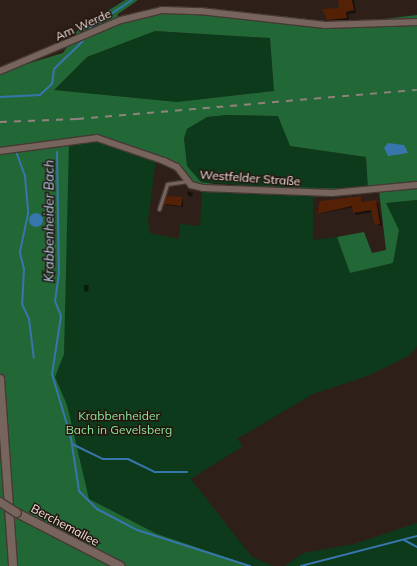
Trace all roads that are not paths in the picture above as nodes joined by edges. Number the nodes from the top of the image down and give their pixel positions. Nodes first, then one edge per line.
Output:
1 (417, 22) edge
2 (0, 71) edge
3 (0, 151) edge
4 (188, 181) junction
5 (417, 185) edge
6 (159, 209) dead end
7 (0, 379) edge
8 (0, 502) edge
9 (13, 566) edge
10 (120, 566) edge

1 - 2 street, Am Werde
3 - 4 street, Westfelder Straße
4 - 5 street, Westfelder Straße
4 - 6 lane
7 - 9 main road
8 - 10 main road, Berchemallee, bridge

